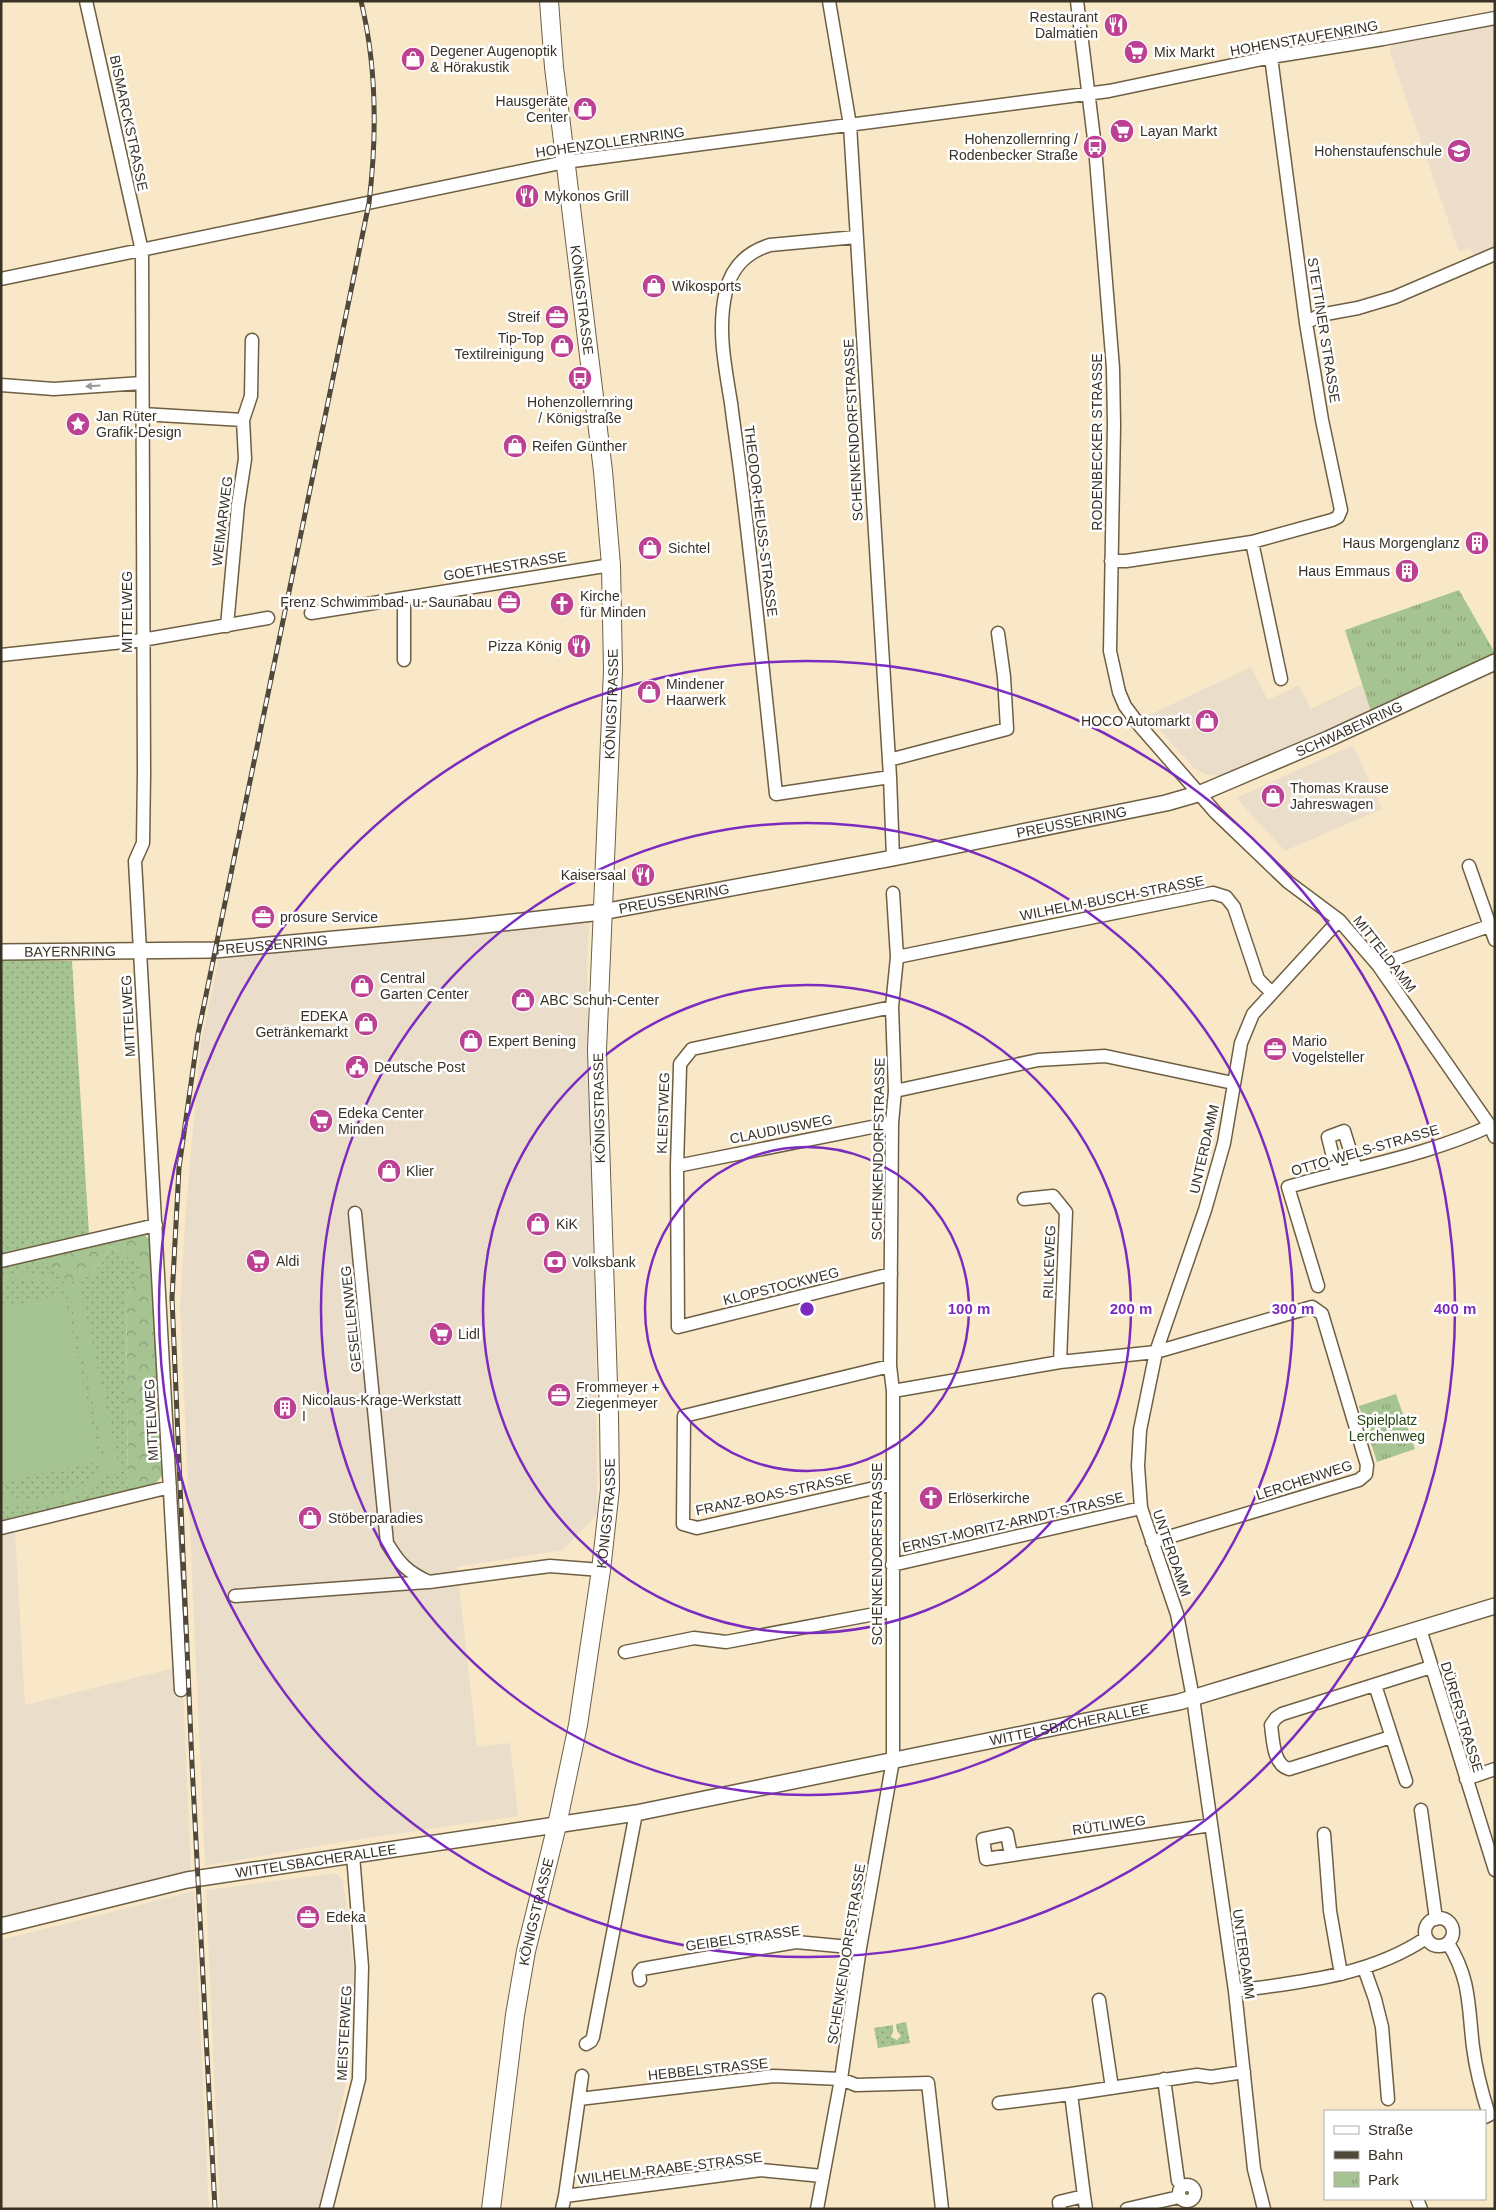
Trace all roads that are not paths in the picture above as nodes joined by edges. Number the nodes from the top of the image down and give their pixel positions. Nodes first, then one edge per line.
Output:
1 (86, 1) edge
2 (549, 1) edge
3 (829, 1) edge
4 (1077, 1) edge
5 (1495, 18) edge
6 (1271, 57) junction
7 (1088, 94) junction
8 (850, 125) junction
9 (564, 162) junction
10 (856, 236) junction
11 (142, 251) junction
12 (1495, 254) edge
13 (1, 279) edge
14 (1306, 323) junction
15 (252, 340) dead end
16 (142, 383) junction
17 (1, 386) edge
18 (142, 414) junction
19 (243, 420) junction
20 (1252, 542) junction
21 (1111, 561) junction
22 (612, 565) junction
23 (404, 598) junction
24 (311, 613) dead end
25 (268, 618) dead end
26 (226, 626) junction
27 (998, 633) dead end
28 (142, 640) junction
29 (1, 655) edge
30 (404, 660) dead end
31 (1495, 662) edge
32 (1281, 679) dead end
33 (889, 760) junction
34 (890, 777) junction
35 (1201, 794) junction
36 (894, 858) junction
37 (1469, 866) dead end
38 (894, 893) dead end
39 (602, 912) junction
40 (1339, 920) junction
41 (1489, 926) junction
42 (1495, 940) edge
43 (1, 952) edge
44 (140, 952) junction
45 (897, 957) junction
46 (1378, 965) junction
47 (1272, 993) junction
48 (892, 1008) junction
49 (1233, 1083) junction
50 (895, 1091) junction
51 (892, 1123) junction
52 (1492, 1131) edge
53 (677, 1166) junction
54 (1356, 1169) junction
55 (1337, 1172) junction
56 (1024, 1199) dead end
57 (355, 1213) dead end
58 (156, 1225) junction
59 (1, 1261) edge
60 (891, 1274) junction
61 (1318, 1286) dead end
62 (678, 1327) joint
63 (1156, 1352) junction
64 (1060, 1362) junction
65 (890, 1366) junction
66 (893, 1390) junction
67 (892, 1484) junction
68 (170, 1487) junction
69 (1140, 1508) junction
70 (1, 1528) edge
71 (1152, 1542) junction
72 (892, 1565) junction
73 (601, 1570) junction
74 (429, 1582) junction
75 (235, 1596) dead end
76 (1495, 1606) edge
77 (891, 1611) junction
78 (1420, 1629) junction
79 (625, 1652) dead end
80 (1431, 1667) junction
81 (1375, 1685) junction
82 (181, 1690) dead end
83 (1194, 1698) junction
84 (1391, 1737) junction
85 (892, 1760) junction
86 (1495, 1769) edge
87 (1466, 1779) junction
88 (1406, 1782) dead end
89 (1421, 1810) dead end
90 (636, 1813) junction
91 (556, 1825) junction
92 (1210, 1825) junction
93 (1324, 1834) dead end
94 (353, 1855) junction
95 (1011, 1855) dead end
96 (1495, 1870) edge
97 (1436, 1919) junction
98 (1, 1926) edge
99 (1426, 1938) junction
100 (1448, 1942) junction
101 (860, 1948) junction
102 (1364, 1968) junction
103 (1341, 1974) junction
104 (640, 1980) dead end
105 (1235, 1991) junction
106 (1099, 2000) dead end
107 (586, 2044) dead end
108 (1244, 2072) junction
109 (582, 2076) dead end
110 (841, 2079) junction
111 (1164, 2079) junction
112 (1112, 2088) junction
113 (1071, 2094) junction
114 (579, 2099) junction
115 (1388, 2099) dead end
116 (999, 2103) dead end
117 (1490, 2115) edge
118 (822, 2176) junction
119 (1178, 2181) dead end
120 (565, 2196) junction
121 (1179, 2197) dead end
122 (1085, 2202) edge
123 (1164, 2205) edge
124 (326, 2209) edge
125 (490, 2209) edge
126 (562, 2209) edge
127 (817, 2209) edge
128 (942, 2209) edge
129 (1060, 2209) edge
130 (1127, 2209) edge
131 (1264, 2209) edge

1 - 11 street, BISMARCKSTRASSE
2 - 9 main road, KÖNIGSTRASSE
3 - 8 street, SCHENKENDORFSTRASSE
4 - 7 street, RODENBECKER STRASSE
5 - 6 street, HOHENSTAUFENRING
6 - 7 street, HOHENSTAUFENRING
6 - 14 street, STETTINER STRASSE
7 - 8 street, HOHENZOLLERNRING
7 - 21 street, RODENBECKER STRASSE
8 - 9 street, HOHENZOLLERNRING
8 - 10 street, SCHENKENDORFSTRASSE
9 - 11 street, HOHENZOLLERNRING
9 - 22 main road, KÖNIGSTRASSE
10 - 33 street, SCHENKENDORFSTRASSE
10 - 34 street, THEODOR-HEUSS-STRASSE
11 - 13 street, HOHENZOLLERNRING
11 - 16 street, MITTELWEG
12 - 14 street
14 - 20 street, STETTINER STRASSE
15 - 19 street, WEIMARWEG
16 -> 17 street
16 - 18 street, MITTELWEG
18 - 19 street
18 - 28 street, MITTELWEG
19 - 26 street, WEIMARWEG
20 - 21 street, STETTINER STRASSE
20 - 32 street
21 - 35 street, RODENBECKER STRASSE
22 - 23 street, GOETHESTRASSE
22 - 39 main road, KÖNIGSTRASSE
23 - 24 street, GOETHESTRASSE
23 - 30 street
25 - 26 street
26 - 28 street
27 - 33 street
28 - 29 street
28 - 44 street, MITTELWEG
31 - 35 street, SCHWABENRING
33 - 34 street, SCHENKENDORFSTRASSE
34 - 36 street, SCHENKENDORFSTRASSE
35 - 36 street, PREUSSENRING
35 - 40 street, MITTELDAMM
36 - 39 street, PREUSSENRING
37 - 41 street
38 - 45 street, SCHENKENDORFSTRASSE
39 - 44 street, PREUSSENRING
39 - 73 main road, KÖNIGSTRASSE
40 - 46 street, MITTELDAMM
40 - 47 street, UNTERDAMM
41 - 42 street
41 - 46 street
43 - 44 street, BAYERNRING
44 - 58 street, MITTELWEG
45 - 47 street, WILHELM-BUSCH-STRASSE
45 - 48 street, SCHENKENDORFSTRASSE
46 - 52 street, MITTELDAMM
47 - 49 street, UNTERDAMM
48 - 50 street, SCHENKENDORFSTRASSE
48 - 53 street, KLEISTWEG
49 - 50 street
49 - 63 street, UNTERDAMM
50 - 51 street, SCHENKENDORFSTRASSE
51 - 53 street, CLAUDIUSWEG
51 - 60 street, SCHENKENDORFSTRASSE
52 - 54 street, OTTO-WELS-STRASSE
53 - 62 street, KLEISTWEG
54 - 55 street, OTTO-WELS-STRASSE
54 - 55 street
55 - 61 street, OTTO-WELS-STRASSE
56 - 64 street, RILKEWEG
57 - 74 street, GESELLENWEG
58 - 59 street
58 - 68 street, MITTELWEG
60 - 62 street, KLOPSTOCKWEG
60 - 65 street, SCHENKENDORFSTRASSE
63 - 64 street
63 - 69 street, UNTERDAMM
63 - 71 street, LERCHENWEG
64 - 66 street
65 - 66 street, SCHENKENDORFSTRASSE
65 - 67 street, FRANZ-BOAS-STRASSE
66 - 67 street, SCHENKENDORFSTRASSE
67 - 72 street, SCHENKENDORFSTRASSE
68 - 70 street
68 - 82 street, MITTELWEG
69 - 71 street, UNTERDAMM
69 - 72 street, ERNST-MORITZ-ARNDT-STRASSE
71 - 83 street, UNTERDAMM
72 - 77 street, SCHENKENDORFSTRASSE
73 - 74 street
73 - 91 main road, KÖNIGSTRASSE
74 - 75 street
76 - 78 street, WITTELSBACHERALLEE
77 - 79 street
77 - 85 street, SCHENKENDORFSTRASSE
78 - 80 street, DÜRERSTRASSE
78 - 83 street, WITTELSBACHERALLEE
80 - 81 street
80 - 87 street, DÜRERSTRASSE
81 - 84 street
81 - 84 street
83 - 85 street, WITTELSBACHERALLEE
83 - 92 street, UNTERDAMM
84 - 88 street
85 - 90 street, WITTELSBACHERALLEE
85 - 101 street, SCHENKENDORFSTRASSE
86 - 87 street
87 - 96 street, DÜRERSTRASSE
89 - 97 street
90 - 91 street, WITTELSBACHERALLEE
90 - 107 street
91 - 94 street, WITTELSBACHERALLEE
91 - 125 main road, KÖNIGSTRASSE
92 - 95 street, RÜTLIWEG
92 - 105 street, UNTERDAMM
93 - 103 street
94 - 98 street, WITTELSBACHERALLEE
94 - 124 street, MEISTERWEG
97 - 99 street
97 - 100 street
99 - 100 street
99 - 102 street
100 - 117 street
101 - 104 street, GEIBELSTRASSE
101 - 110 street, SCHENKENDORFSTRASSE
102 - 103 street
102 - 115 street
103 - 105 street
105 - 108 street, UNTERDAMM
106 - 112 street
108 - 111 street
108 - 131 street, UNTERDAMM
109 - 114 street
110 - 114 street, HEBBELSTRASSE
110 - 118 street, SCHENKENDORFSTRASSE
110 - 128 street, HEBBELSTRASSE
111 - 112 street
111 - 119 street
112 - 113 street
113 - 116 street
113 - 122 street
114 - 120 street
118 - 120 street, WILHELM-RAABE-STRASSE
118 - 127 street, SCHENKENDORFSTRASSE
120 - 126 street, WILHELM-RAABE-STRASSE
121 - 123 street
122 - 129 street
123 - 130 street

